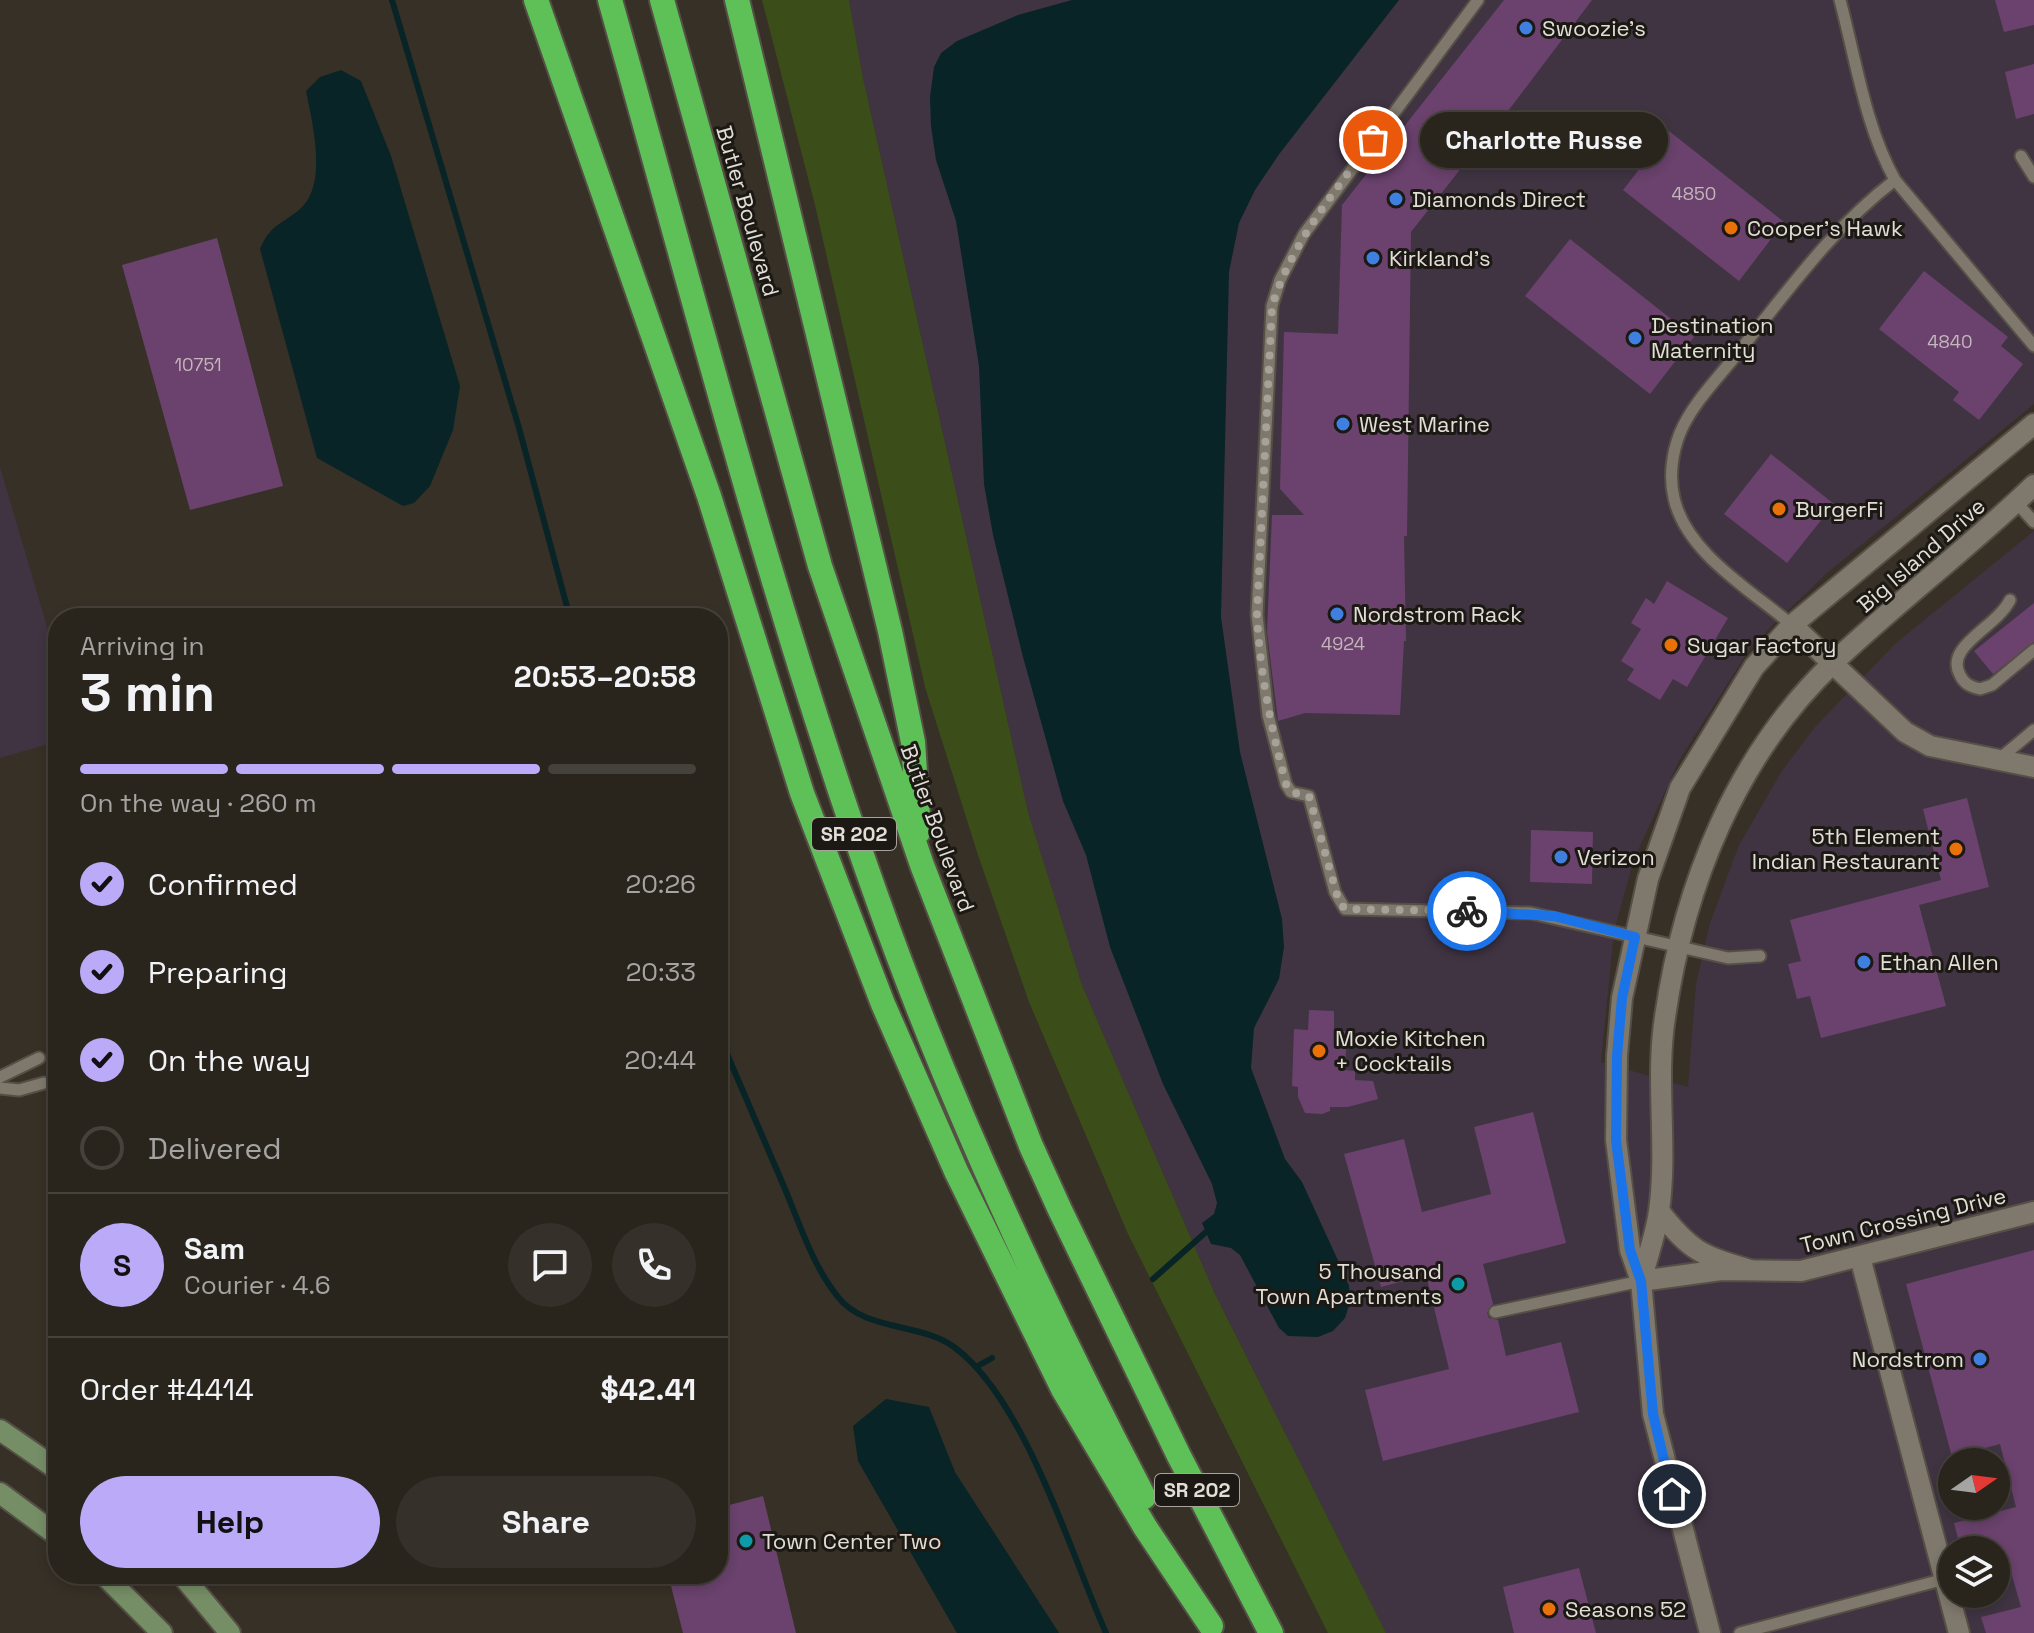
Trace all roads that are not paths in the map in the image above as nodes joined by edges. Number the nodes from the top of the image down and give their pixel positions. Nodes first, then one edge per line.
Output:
1 (536, 0) edge
2 (610, 0) edge
3 (662, 0) edge
4 (737, 0) edge
5 (1478, 0) edge
6 (1840, 0) edge
7 (2021, 156) dead end
8 (2034, 177) edge
9 (1895, 180) junction
10 (2034, 346) edge
11 (2034, 424) edge
12 (2034, 485) edge
13 (2016, 502) junction
14 (2034, 522) edge
15 (2010, 600) dead end
16 (1792, 625) junction
17 (2034, 650) edge
18 (1833, 663) junction
19 (2034, 730) edge
20 (1998, 760) junction
21 (2034, 767) edge
22 (922, 865) junction
23 (1635, 937) junction
24 (1677, 946) junction
25 (1760, 956) dead end
26 (39, 1058) dead end
27 (0, 1077) edge
28 (44, 1083) dead end
29 (0, 1088) edge
30 (1659, 1211) junction
31 (2034, 1212) edge
32 (1860, 1257) junction
33 (1750, 1270) junction
34 (1641, 1281) junction
35 (1495, 1312) dead end
36 (0, 1430) edge
37 (48, 1463) edge
38 (0, 1493) edge
39 (48, 1529) edge
40 (1938, 1552) edge
41 (1938, 1581) edge
42 (113, 1584) edge
43 (189, 1584) edge
44 (1953, 1608) edge
45 (1213, 1629) edge
46 (162, 1633) edge
47 (230, 1633) edge
48 (1271, 1633) edge
49 (1710, 1633) edge
50 (1740, 1633) edge
51 (1959, 1633) edge

1 - 45 highway
2 - 45 highway, SR 202
3 - 22 highway, Butler Boulevard / SR 202
4 - 22 highway
5 - 23 lane
6 - 9 lane
7 - 8 lane
9 - 10 lane
9 - 16 lane
11 - 16 street, Big Island Drive
12 - 13 street, Big Island Drive
13 - 14 lane
13 - 18 street, Big Island Drive
15 - 17 lane
16 - 18 street
16 - 23 street, Big Island Drive
18 - 20 street
18 - 24 street, Big Island Drive
19 - 20 lane
20 - 21 street
22 - 48 highway, Butler Boulevard / SR 202
23 - 24 lane
23 - 34 street, Big Island Drive
24 - 25 lane
24 - 30 street, Big Island Drive
26 - 27 lane
28 - 29 lane
30 - 33 street
30 - 34 street, Big Island Drive
31 - 32 street, Town Crossing Drive
32 - 33 street, Town Crossing Drive
32 - 40 street
33 - 34 street, Town Crossing Drive
34 - 35 lane
34 - 49 street, Big Island Drive
36 - 37 main road
38 - 39 main road
41 - 50 lane
42 - 46 main road
43 - 47 main road
44 - 51 street

